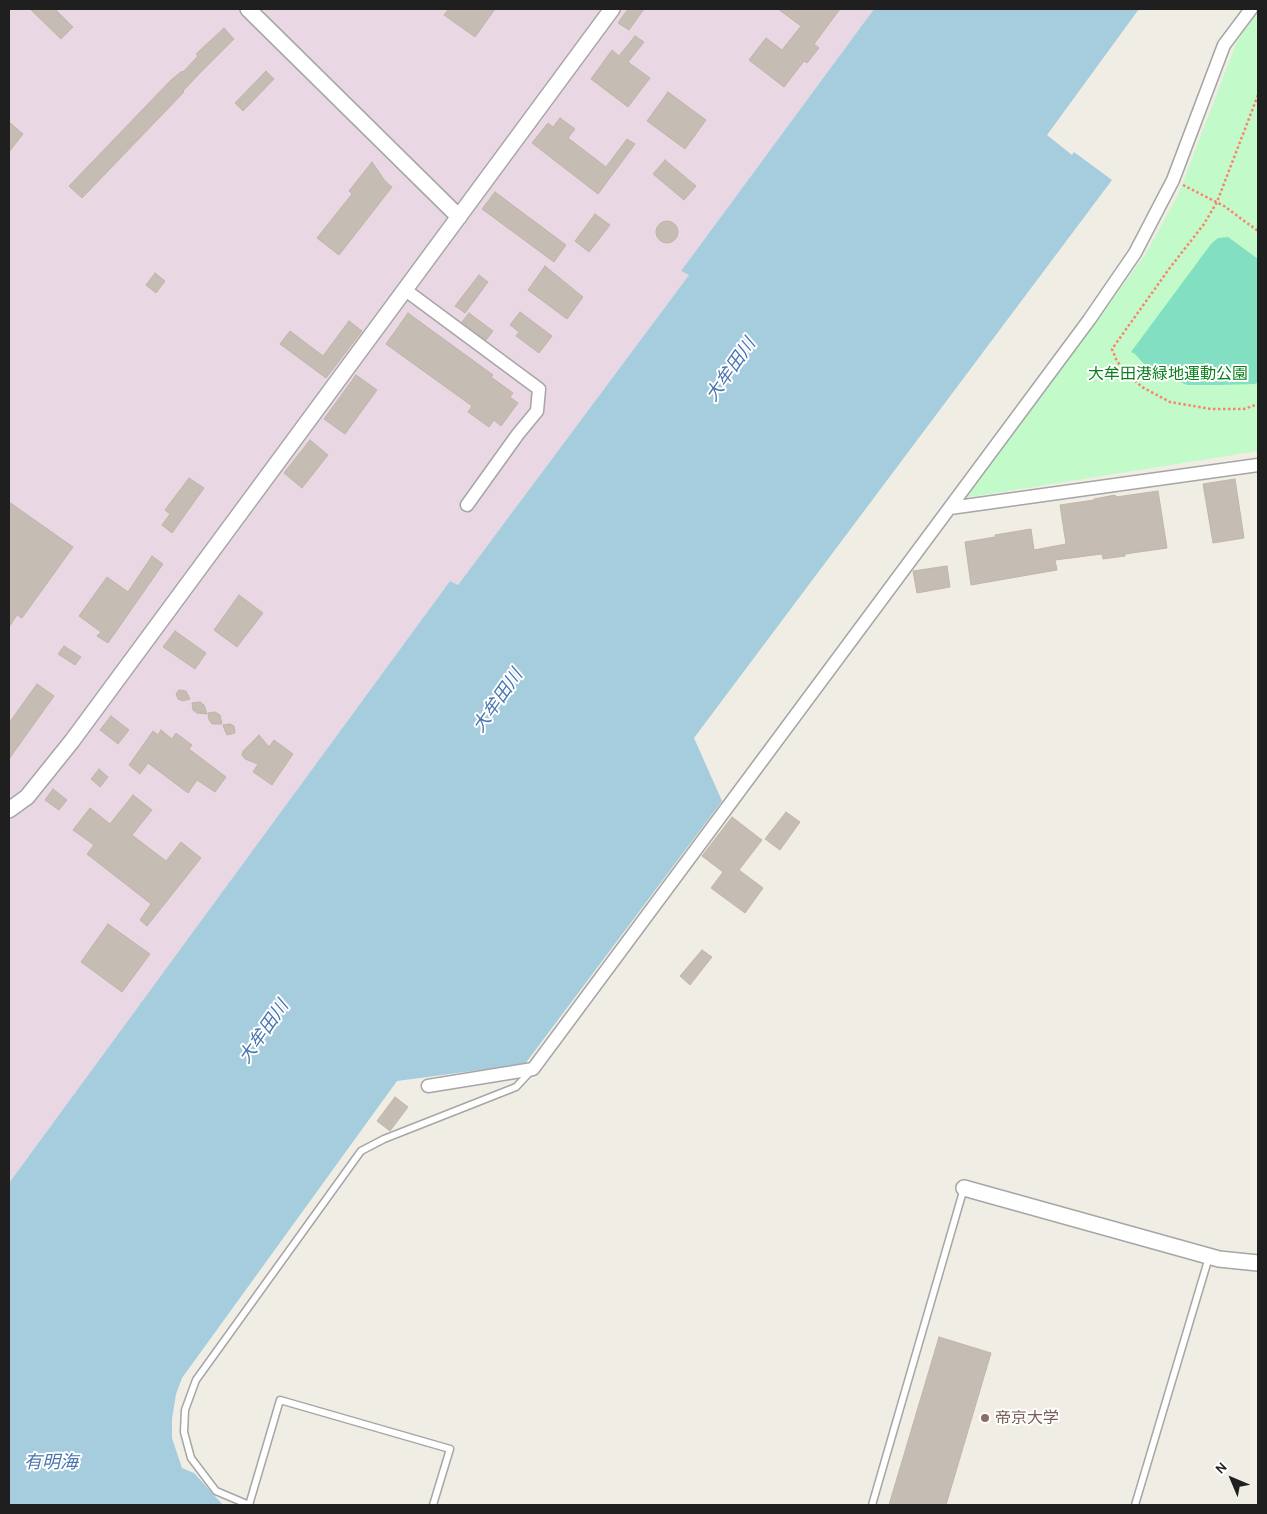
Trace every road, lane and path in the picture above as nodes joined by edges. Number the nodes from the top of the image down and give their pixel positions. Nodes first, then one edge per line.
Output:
1 (248, 9) edge
2 (612, 9) edge
3 (1251, 9) edge
4 (1258, 95) edge
5 (1173, 180) junction
6 (1217, 202) junction
7 (459, 217) junction
8 (1258, 231) edge
9 (404, 289) junction
10 (1258, 404) edge
11 (1258, 465) edge
12 (467, 505) dead end
13 (950, 508) junction
14 (9, 810) edge
15 (532, 1070) junction
16 (428, 1086) dead end
17 (964, 1188) joint
18 (1209, 1256) junction
19 (1258, 1263) edge
20 (249, 1505) edge
21 (433, 1505) edge
22 (872, 1505) edge
23 (1135, 1505) edge

1 - 7 street
2 - 7 street
3 - 5 street
4 - 6 path
5 - 6 path
5 - 13 street
6 - 8 path
6 - 10 path
7 - 9 street
9 - 12 street
9 - 14 street
11 - 13 street
13 - 15 street
15 - 16 street
15 - 20 lane
17 - 18 street
17 - 22 lane
18 - 19 street
18 - 23 lane
20 - 21 lane

